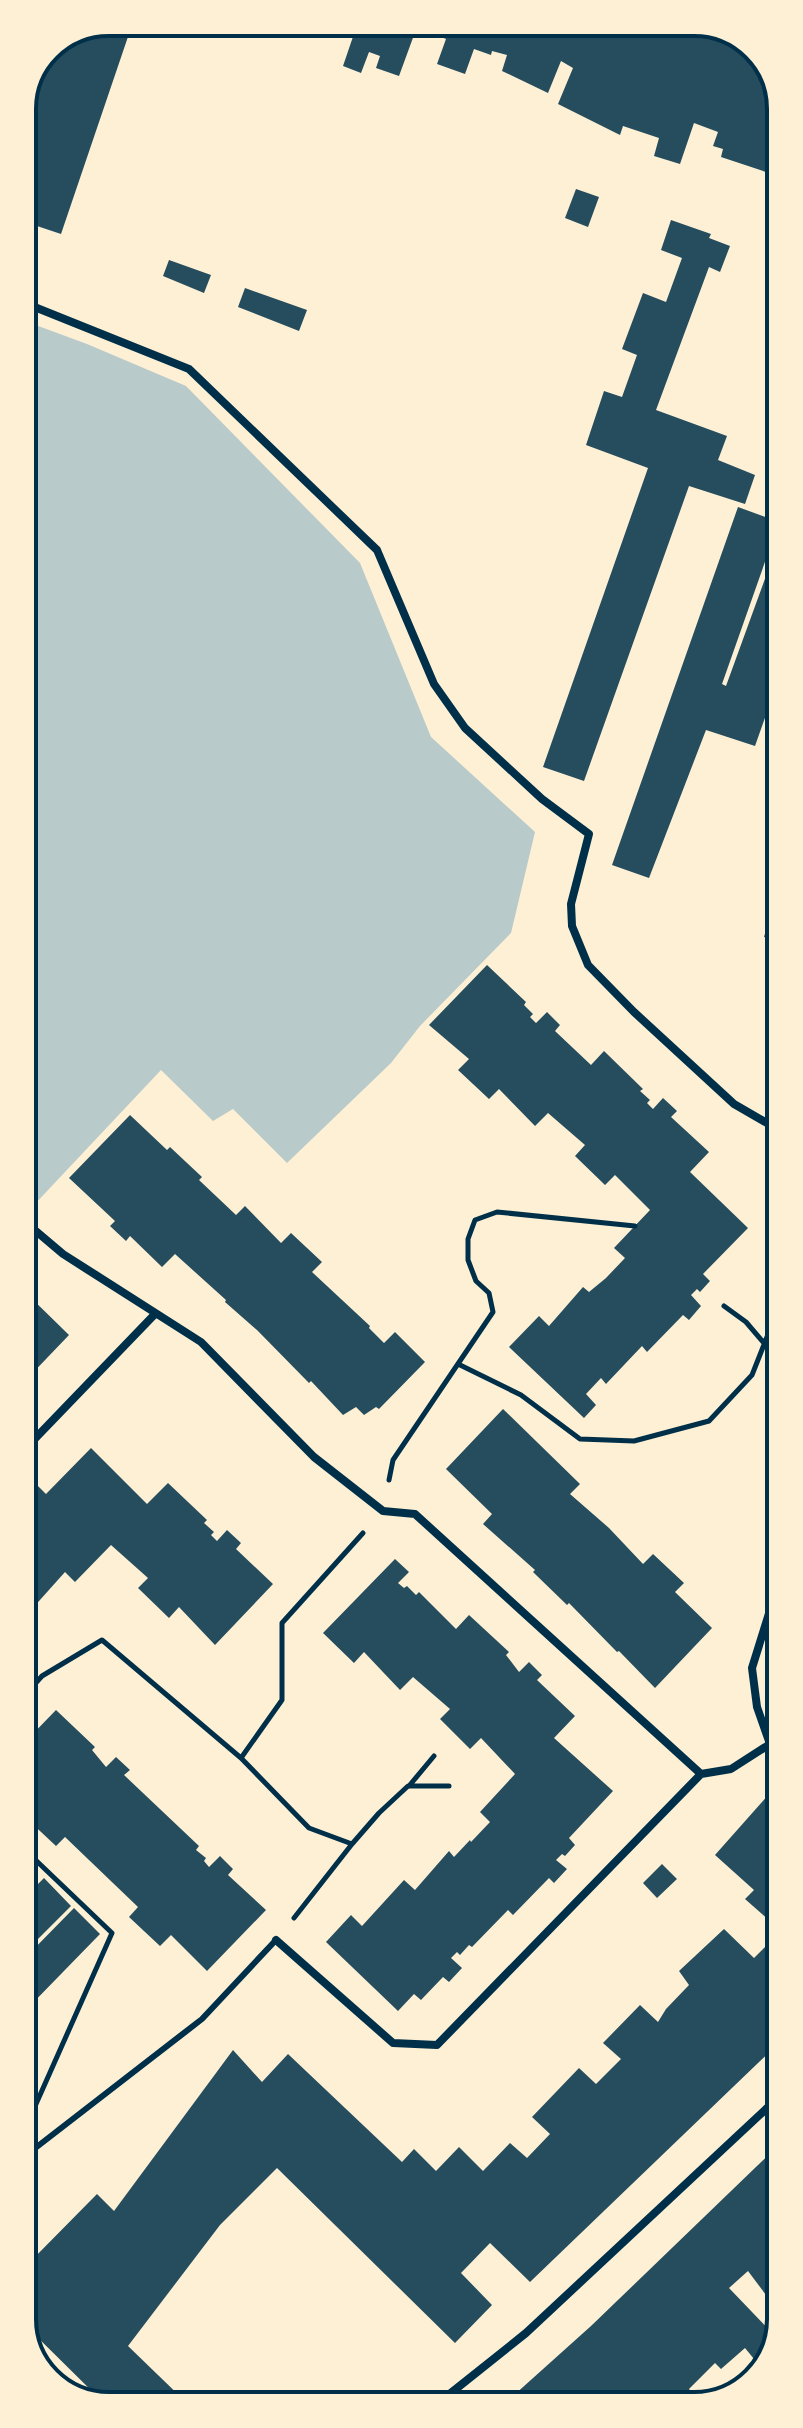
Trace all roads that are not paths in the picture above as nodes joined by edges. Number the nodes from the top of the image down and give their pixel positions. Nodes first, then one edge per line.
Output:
1 (36, 308) edge
2 (767, 1123) edge
3 (36, 1231) edge
4 (155, 1314) junction
5 (36, 1438) edge
6 (767, 1620) edge
7 (767, 1735) edge
8 (767, 1746) edge
9 (701, 1774) junction
10 (276, 1940) joint
11 (767, 2108) edge
12 (36, 2147) edge
13 (452, 2392) edge

1 - 2 street
3 - 4 street
4 - 5 street
4 - 9 street
6 - 7 street
8 - 9 street
9 - 10 street
10 - 12 lane
11 - 13 street

